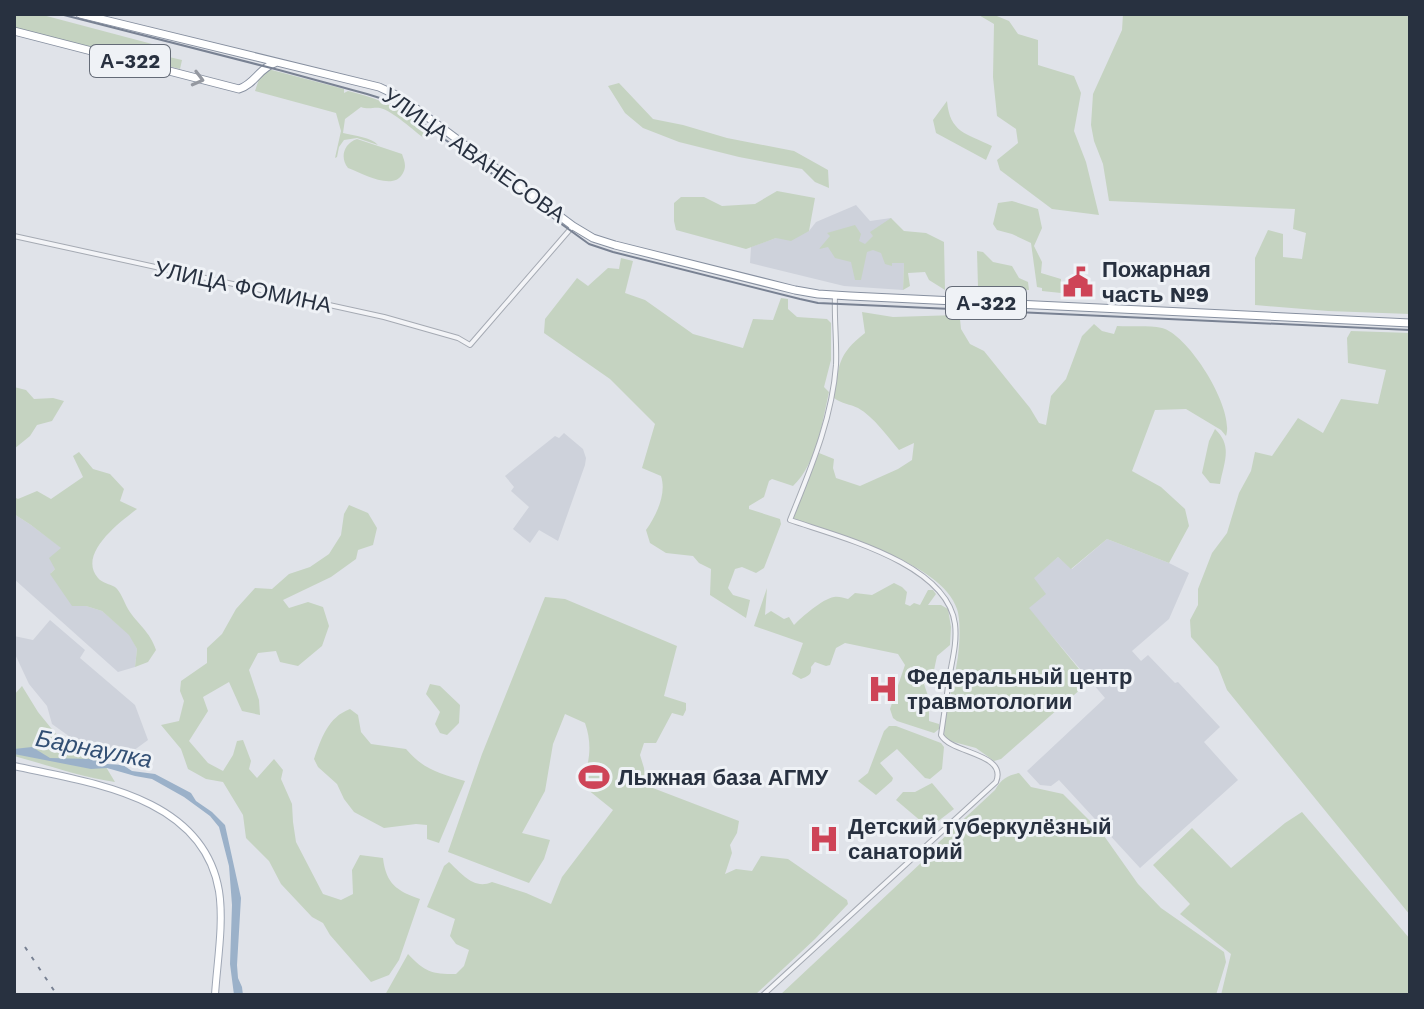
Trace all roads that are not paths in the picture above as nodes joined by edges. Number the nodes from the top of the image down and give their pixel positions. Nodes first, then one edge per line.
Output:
1 (80, 14) edge
2 (14, 31) edge
3 (281, 63) junction
4 (573, 226) junction
5 (14, 236) edge
6 (835, 295) junction
7 (1410, 323) edge
8 (14, 766) edge
9 (215, 995) edge
10 (763, 995) edge

1 - 3 highway, УЛИЦА АВАНЕСОВА / А-322
2 -> 3 highway, А-322
3 - 4 highway, УЛИЦА АВАНЕСОВА / А-322
4 - 5 street, УЛИЦА ФОМИНА
4 - 6 highway, А-322
6 - 7 highway, А-322
6 - 10 street
8 - 9 main road

